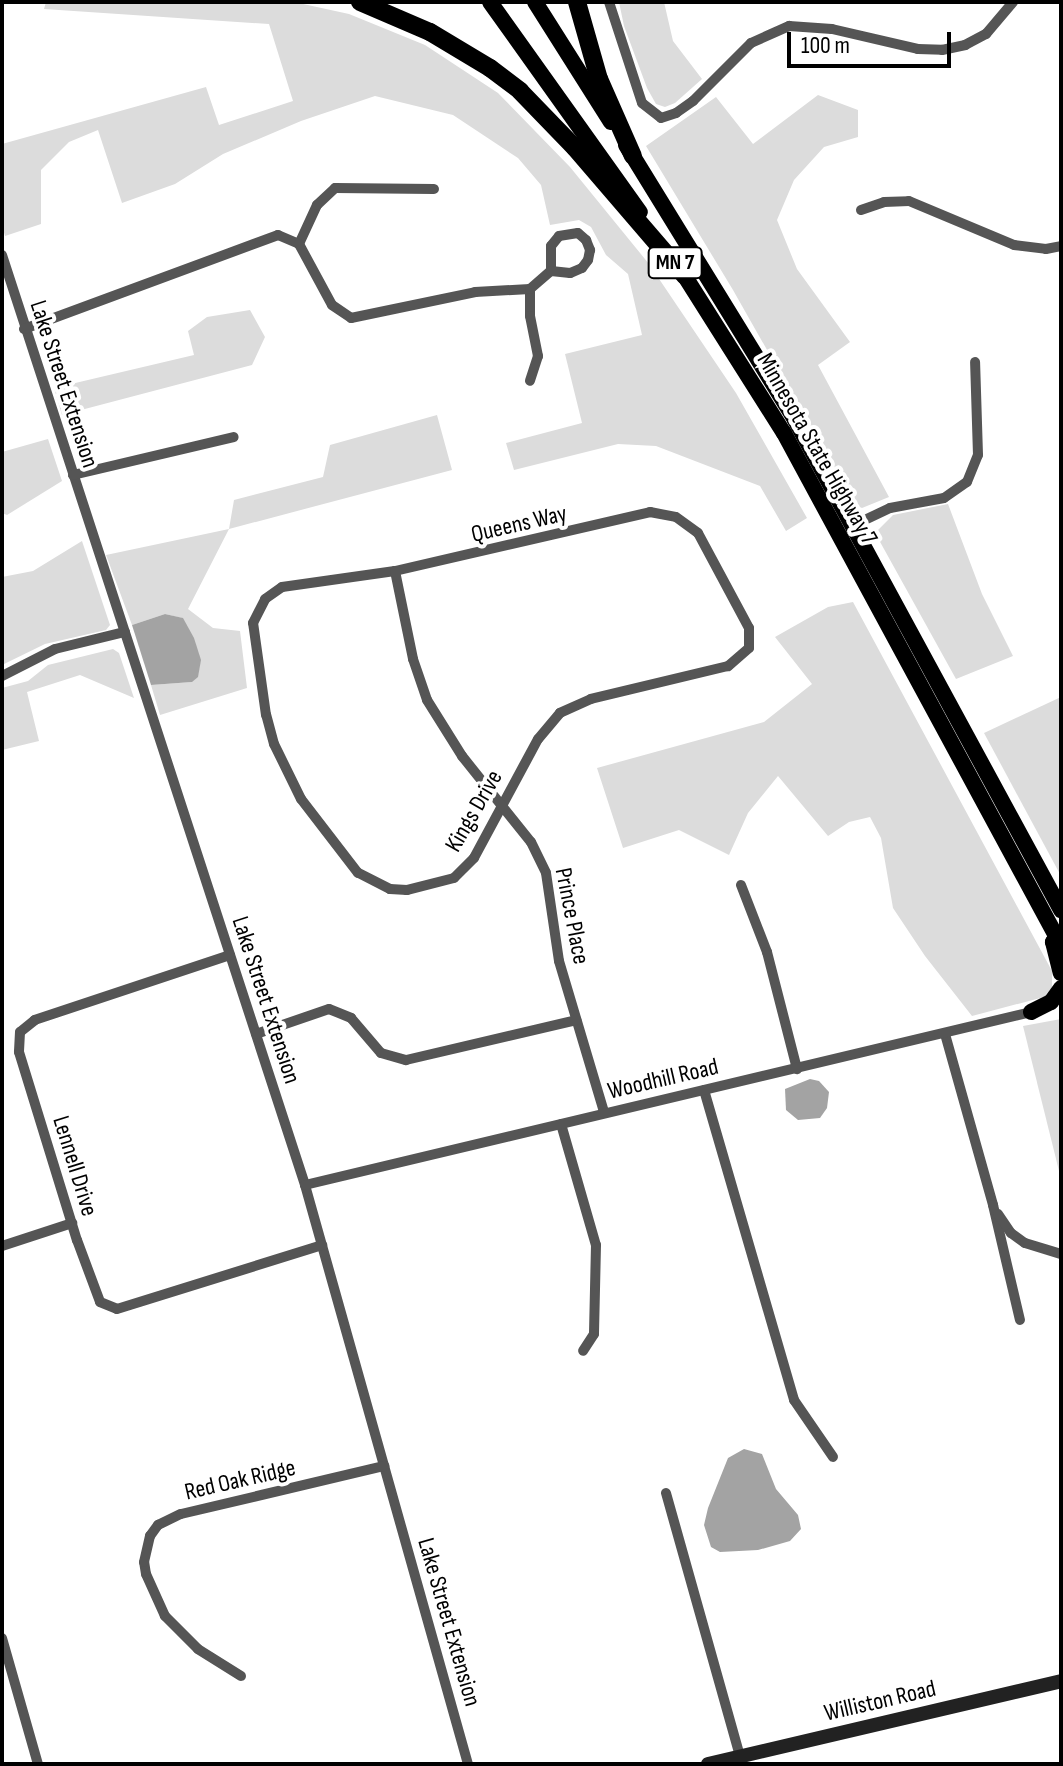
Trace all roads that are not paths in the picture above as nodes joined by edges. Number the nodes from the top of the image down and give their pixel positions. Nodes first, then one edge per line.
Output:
1 (360, 2) edge
2 (490, 2) edge
3 (535, 2) edge
4 (577, 2) edge
5 (609, 2) edge
6 (1013, 2) edge
7 (633, 156) junction
8 (434, 189) dead end
9 (861, 210) dead end
10 (299, 244) junction
11 (1061, 246) edge
12 (2, 255) edge
13 (551, 271) junction
14 (685, 276) junction
15 (530, 289) junction
16 (24, 329) junction
17 (975, 362) dead end
18 (530, 381) dead end
19 (234, 437) dead end
20 (73, 475) junction
21 (852, 526) junction
22 (395, 571) junction
23 (125, 632) junction
24 (254, 637) joint
25 (751, 642) joint
26 (2, 676) edge
27 (501, 807) junction
28 (741, 885) dead end
29 (1061, 910) edge
30 (1059, 941) edge
31 (230, 955) junction
32 (1061, 973) edge
33 (1061, 988) edge
34 (1061, 1009) edge
35 (1031, 1012) junction
36 (576, 1020) junction
37 (256, 1034) junction
38 (945, 1034) junction
39 (797, 1069) junction
40 (704, 1090) junction
41 (604, 1112) junction
42 (561, 1124) junction
43 (305, 1185) junction
44 (993, 1205) junction
45 (72, 1223) junction
46 (322, 1245) junction
47 (2, 1246) edge
48 (1061, 1254) edge
49 (1020, 1320) dead end
50 (583, 1351) dead end
51 (833, 1457) dead end
52 (384, 1466) junction
53 (666, 1493) dead end
54 (2, 1638) edge
55 (241, 1676) dead end
56 (1061, 1681) edge
57 (741, 1760) edge
58 (38, 1764) edge
59 (468, 1764) edge
60 (708, 1764) edge

1 - 14 highway
2 - 14 main road, Minnesota State Highway 7 / MN 7
3 - 7 main road, Minnesota State Highway 7 / MN 7
4 - 7 highway
5 - 6 street
7 - 21 main road, Minnesota State Highway 7 / MN 7
8 - 10 street
9 - 11 street
10 - 15 street
10 - 16 street
12 - 16 street, Lake Street Extension
13 - 13 street
13 - 15 street
14 - 30 main road, Minnesota State Highway 7 / MN 7
15 - 18 street
16 - 20 street, Lake Street Extension
17 - 21 street
19 - 20 street
20 - 23 street, Lake Street Extension
21 - 29 main road, Minnesota State Highway 7 / MN 7
22 - 24 street, Queens Way
22 - 25 street, Queens Way
22 - 27 street, Prince Place
23 - 26 street
23 - 31 street, Lake Street Extension
24 - 27 street, Kings Drive
25 - 27 street, Kings Drive
27 - 36 street, Prince Place
28 - 39 street
30 - 32 main road
31 - 37 street, Lake Street Extension
31 - 45 street, Lennell Drive
33 - 35 main road
34 - 35 main road
35 - 38 street, Woodhill Road
36 - 37 street
36 - 41 street, Prince Place
37 - 43 street, Lake Street Extension
38 - 39 street, Woodhill Road
38 - 44 street
39 - 40 street, Woodhill Road
40 - 41 street, Woodhill Road
40 - 51 street
41 - 42 street, Woodhill Road
42 - 43 street, Woodhill Road
42 - 50 street
43 - 46 street, Lake Street Extension
44 - 48 street
44 - 49 street
45 - 46 street, Lennell Drive
45 - 47 street
46 - 52 street, Lake Street Extension
52 - 55 street, Red Oak Ridge
52 - 59 street, Lake Street Extension
53 - 57 street
54 - 58 street
56 - 57 main road, Williston Road
57 - 60 main road, Williston Road

